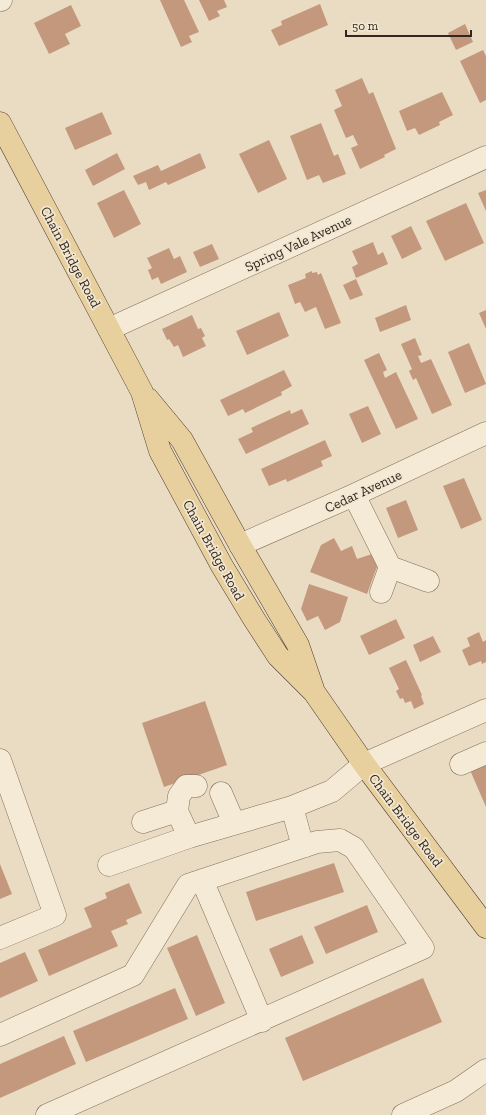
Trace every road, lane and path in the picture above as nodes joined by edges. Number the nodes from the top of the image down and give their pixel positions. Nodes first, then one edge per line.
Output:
1 (3, 135) edge
2 (486, 157) edge
3 (109, 329) junction
4 (142, 392) junction
5 (486, 433) edge
6 (354, 496) junction
7 (240, 545) junction
8 (390, 567) junction
9 (428, 581) dead end
10 (382, 592) dead end
11 (314, 692) junction
12 (486, 710) edge
13 (486, 752) edge
14 (0, 760) edge
15 (364, 764) junction
16 (461, 764) dead end
17 (196, 786) dead end
18 (222, 793) dead end
19 (292, 806) junction
20 (177, 811) junction
21 (143, 822) dead end
22 (234, 823) junction
23 (189, 837) junction
24 (303, 847) junction
25 (109, 865) dead end
26 (202, 880) junction
27 (486, 926) edge
28 (0, 938) edge
29 (262, 1021) junction
30 (0, 1035) edge
31 (486, 1070) edge
32 (47, 1115) edge
33 (403, 1115) edge

1 - 3 main road, Chain Bridge Road
2 - 3 street, Spring Vale Avenue
3 - 4 main road, Chain Bridge Road
4 - 7 main road, Chain Bridge Road
4 - 11 main road, Chain Bridge Road
5 - 6 street, Cedar Avenue
6 - 7 street, Cedar Avenue
6 - 8 street
7 - 11 main road, Chain Bridge Road
8 - 9 street
8 - 10 street
11 - 15 main road, Chain Bridge Road
12 - 15 street
13 - 16 street
14 - 28 street
15 - 19 street
15 - 27 main road, Chain Bridge Road
17 - 20 street
18 - 22 street
19 - 22 street
19 - 24 street
20 - 21 street
20 - 23 street
22 - 23 street
23 - 25 street
24 - 26 street
24 - 29 street
26 - 29 street
26 - 30 street
29 - 32 street
31 - 33 street

